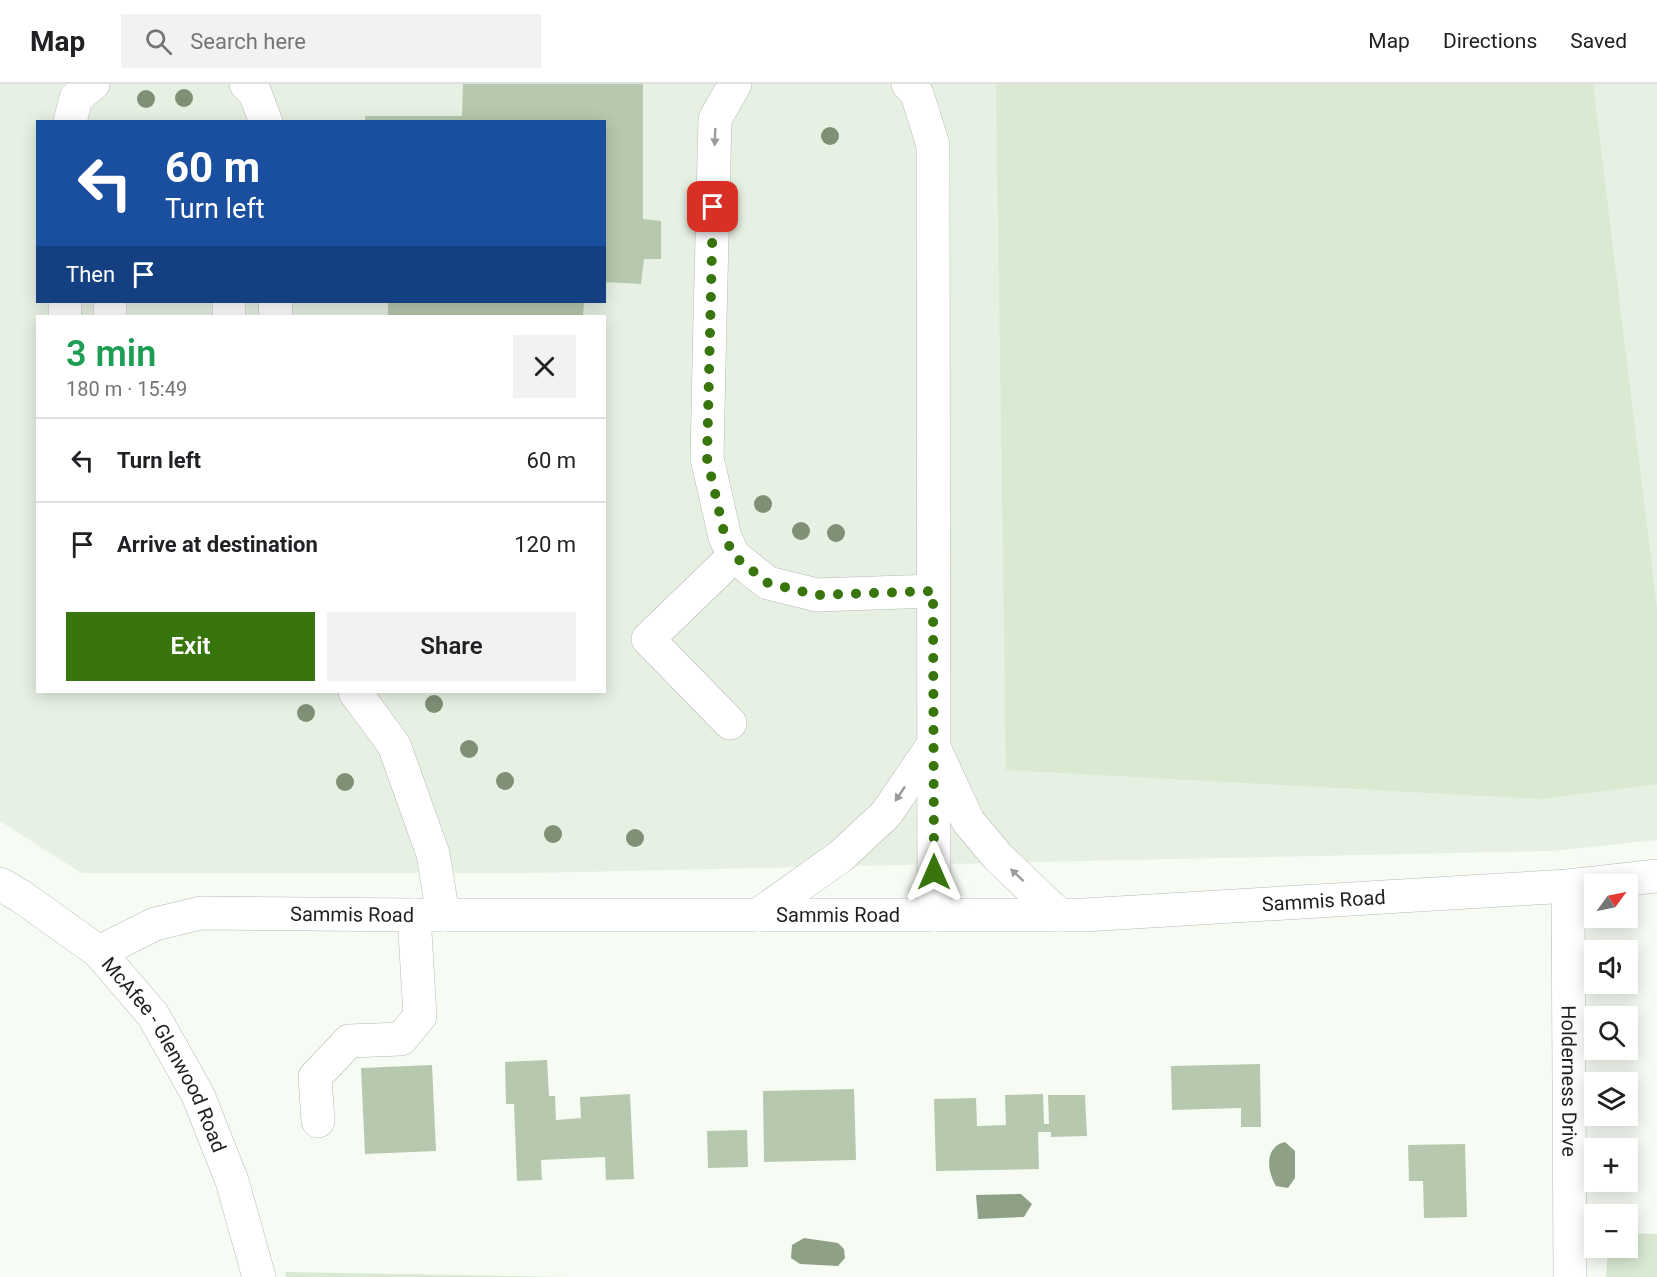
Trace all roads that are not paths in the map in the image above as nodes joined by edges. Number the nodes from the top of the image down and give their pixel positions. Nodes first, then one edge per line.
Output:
1 (93, 84) edge
2 (246, 84) edge
3 (735, 84) edge
4 (908, 84) edge
5 (70, 120) edge
6 (265, 120) edge
7 (734, 556) junction
8 (933, 591) junction
9 (356, 693) edge
10 (730, 723) dead end
11 (933, 745) junction
12 (1657, 876) edge
13 (0, 884) edge
14 (1568, 886) junction
15 (429, 915) junction
16 (758, 915) junction
17 (934, 915) junction
18 (1059, 915) junction
19 (99, 952) junction
20 (318, 1121) dead end
21 (259, 1277) edge
22 (1570, 1277) edge

1 - 5 street
2 - 6 street
3 -> 7 street
4 - 8 street
7 - 8 street
7 - 10 street
8 - 11 street
9 - 15 street
11 -> 16 street
11 - 17 street
18 -> 11 street
12 - 14 street, Sammis Road
13 - 19 street, McAfee - Glenwood Road
14 - 18 street, Sammis Road
14 - 22 street, Holderness Drive
15 - 16 street, Sammis Road
15 - 19 street, Sammis Road
15 - 20 street
16 - 17 street, Sammis Road
17 - 18 street, Sammis Road
19 - 21 street, McAfee - Glenwood Road

